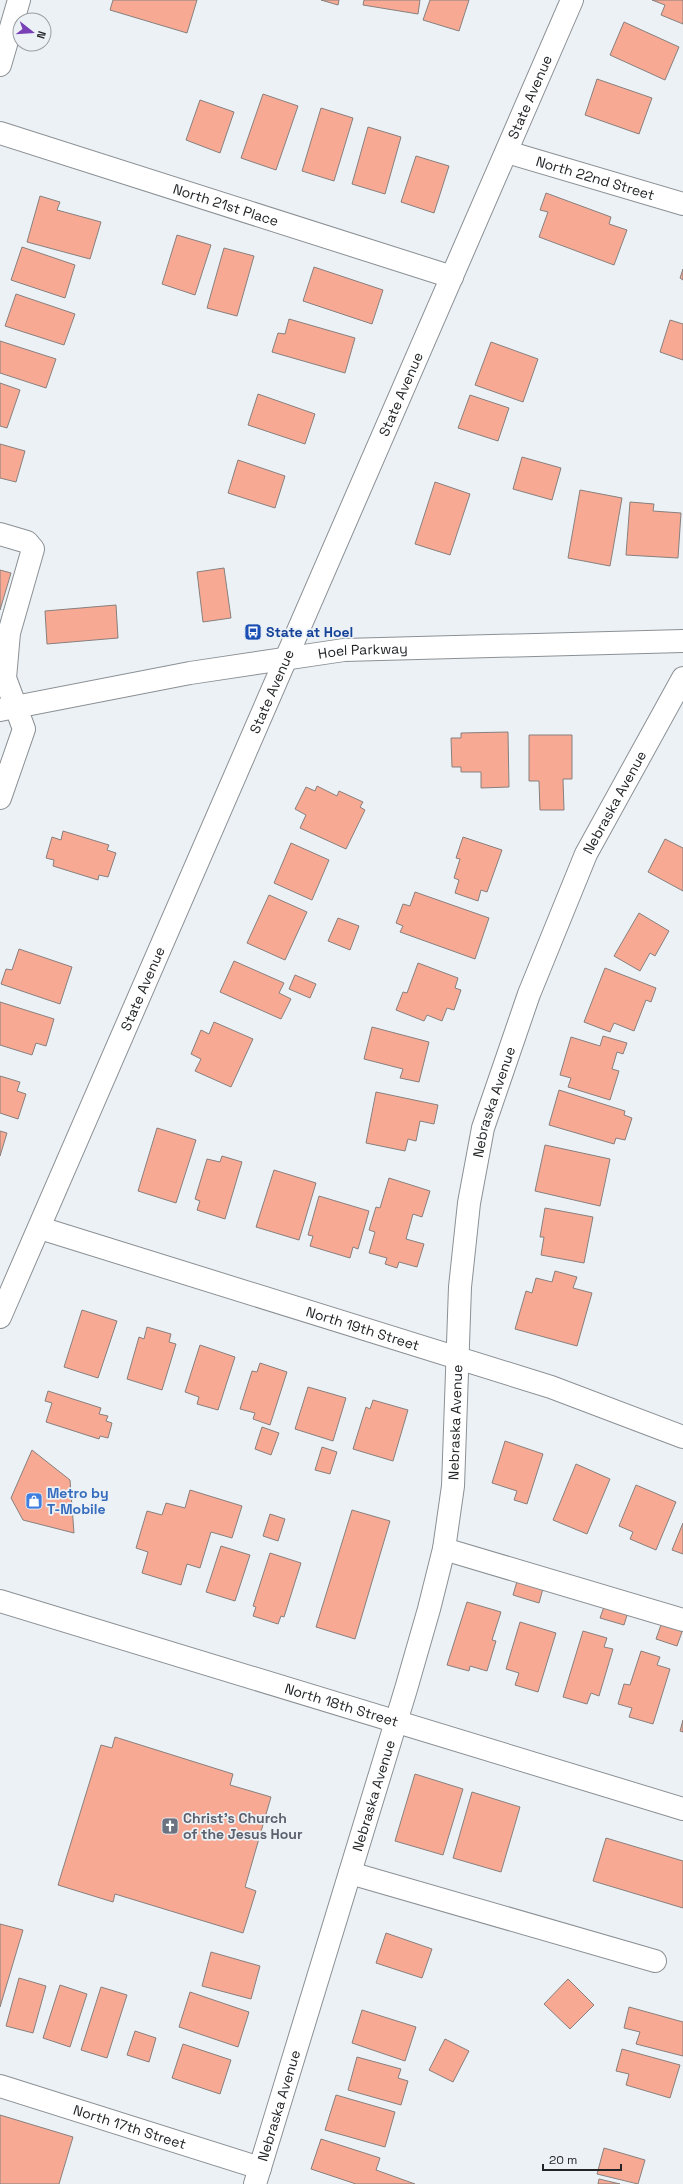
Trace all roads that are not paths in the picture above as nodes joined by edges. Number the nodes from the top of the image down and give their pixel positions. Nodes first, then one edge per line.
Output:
1 (19, 0) edge
2 (572, 0) edge
3 (0, 65) edge
4 (0, 133) edge
5 (507, 152) junction
6 (683, 204) edge
7 (452, 277) junction
8 (0, 534) edge
9 (683, 641) edge
10 (287, 659) junction
11 (683, 678) edge
12 (8, 709) edge
13 (0, 798) edge
14 (40, 1228) junction
15 (0, 1317) edge
16 (458, 1360) junction
17 (683, 1437) edge
18 (444, 1549) junction
19 (0, 1601) edge
20 (683, 1620) edge
21 (396, 1721) junction
22 (683, 1809) edge
23 (350, 1873) junction
24 (655, 1961) dead end
25 (0, 2086) edge
26 (257, 2176) edge

1 - 3 street
2 - 5 street, State Avenue
4 - 7 street, North 21st Place
5 - 6 street, North 22nd Street
5 - 7 street, State Avenue
7 - 10 street, State Avenue
8 - 12 street
9 - 10 street, Hoel Parkway
10 - 12 street, Hoel Parkway
10 - 14 street, State Avenue
11 - 16 street, Nebraska Avenue
12 - 13 street
14 - 15 street, State Avenue
14 - 16 street, North 19th Street
16 - 17 street, North 19th Street
16 - 18 street, Nebraska Avenue
18 - 20 street
18 - 21 street, Nebraska Avenue
19 - 21 street, North 18th Street
21 - 22 street, North 18th Street
21 - 23 street, Nebraska Avenue
23 - 24 street
23 - 26 street, Nebraska Avenue
25 - 26 street, North 17th Street

